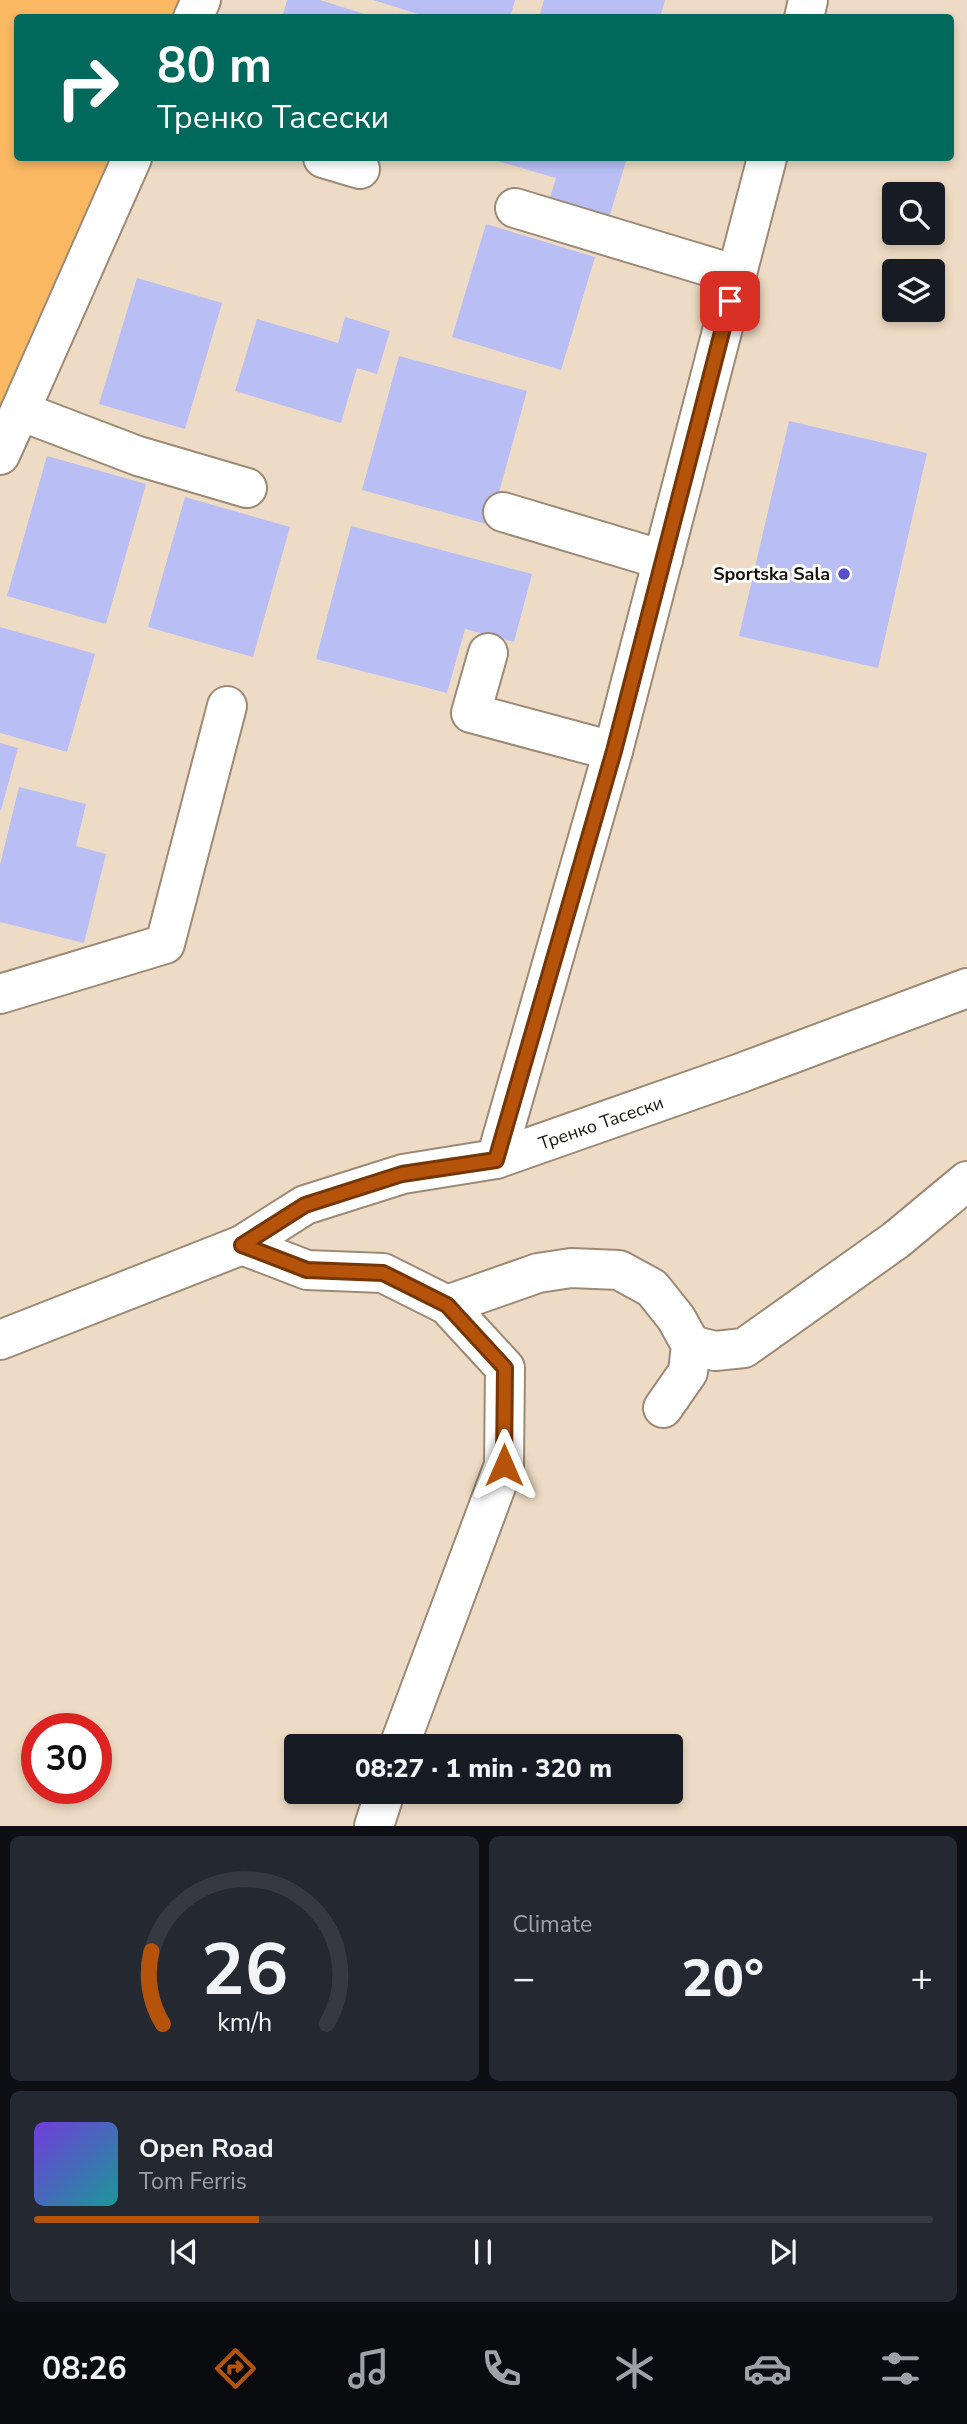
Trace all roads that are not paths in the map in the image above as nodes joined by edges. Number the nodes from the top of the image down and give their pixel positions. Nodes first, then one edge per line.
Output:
1 (131, 161) edge
2 (333, 161) edge
3 (766, 161) edge
4 (360, 169) dead end
5 (515, 208) dead end
6 (737, 275) junction
7 (20, 411) junction
8 (0, 455) edge
9 (247, 488) dead end
10 (503, 512) dead end
11 (663, 560) junction
12 (488, 653) dead end
13 (228, 706) dead end
14 (614, 751) junction
15 (967, 988) edge
16 (0, 994) edge
17 (496, 1160) junction
18 (967, 1181) edge
19 (242, 1245) junction
20 (447, 1305) junction
21 (0, 1340) edge
22 (691, 1345) junction
23 (663, 1408) dead end
24 (403, 1734) edge
25 (381, 1804) edge
26 (374, 1825) edge

1 - 7 street
2 - 4 street
3 - 6 street
5 - 6 street
6 - 11 street
7 - 8 street
7 - 9 street
10 - 11 street
11 - 14 street
12 - 14 street
13 - 16 street
14 - 17 street
15 - 17 street, Тренко Тасески
17 - 19 street, Тренко Тасески
18 - 22 street
19 - 20 street
19 - 21 street, Тренко Тасески
20 - 22 street
20 - 24 street
22 - 23 street
25 - 26 street

